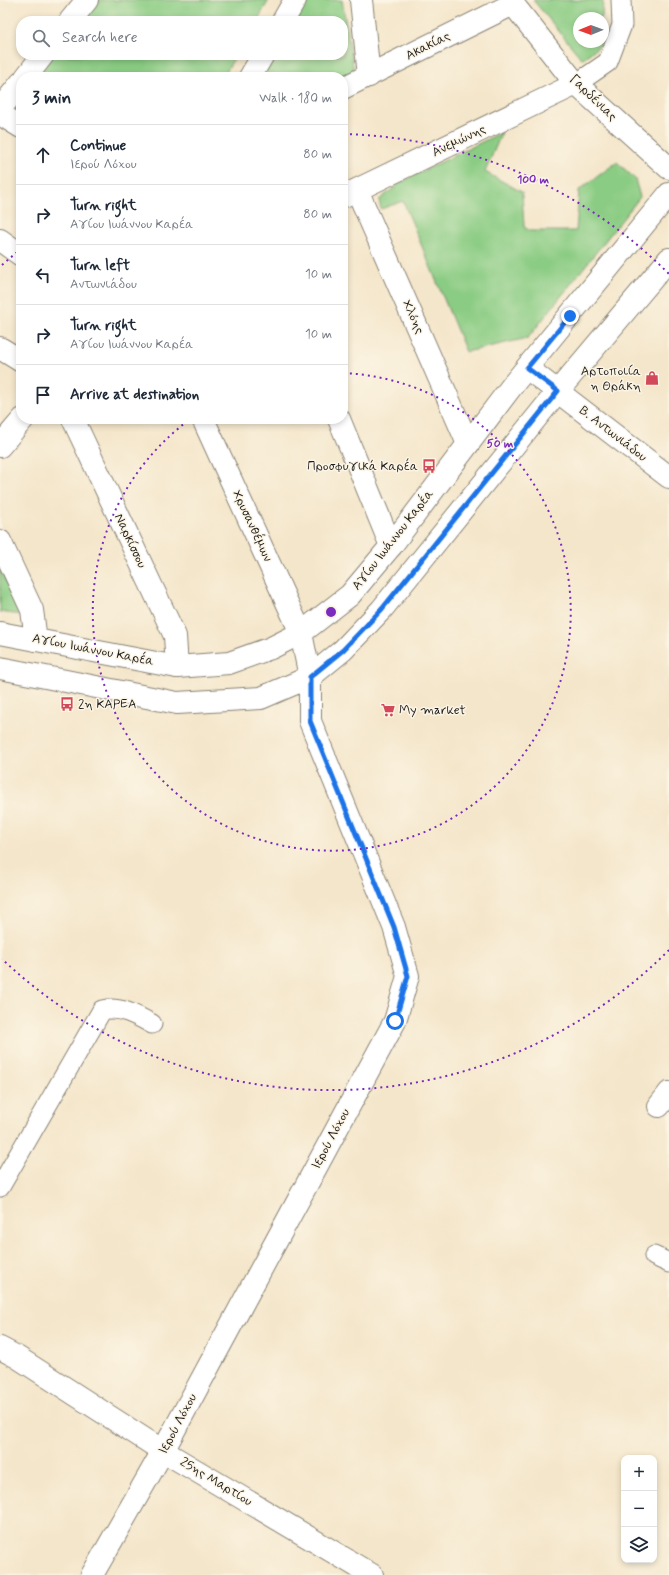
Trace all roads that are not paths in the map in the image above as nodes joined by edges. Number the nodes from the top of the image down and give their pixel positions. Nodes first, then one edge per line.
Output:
1 (87, 0) edge
2 (295, 0) edge
3 (361, 0) edge
4 (621, 0) edge
5 (513, 1) edge
6 (74, 16) edge
7 (286, 16) edge
8 (39, 60) edge
9 (260, 60) edge
10 (30, 72) edge
11 (253, 72) edge
12 (368, 76) junction
13 (576, 84) junction
14 (348, 86) edge
15 (16, 89) edge
16 (0, 109) edge
17 (0, 114) edge
18 (16, 124) edge
19 (669, 168) edge
20 (350, 193) edge
21 (669, 194) edge
22 (0, 240) edge
23 (16, 251) edge
24 (669, 258) edge
25 (0, 348) edge
26 (16, 358) edge
27 (527, 368) junction
28 (558, 391) junction
29 (20, 424) edge
30 (75, 424) edge
31 (206, 424) edge
32 (341, 424) edge
33 (468, 444) junction
34 (0, 446) edge
35 (669, 477) edge
36 (0, 541) edge
37 (391, 546) junction
38 (0, 633) edge
39 (301, 633) junction
40 (36, 640) junction
41 (177, 666) junction
42 (0, 668) edge
43 (310, 677) junction
44 (152, 1024) dead end
45 (0, 1187) edge
46 (0, 1348) edge
47 (163, 1451) junction
48 (92, 1575) edge
49 (372, 1575) edge

1 - 6 street
2 - 7 street
3 - 12 street
4 - 13 lane
5 - 12 street, Ακακίας
5 - 13 street, Γαρδένιας
8 - 10 street
9 - 11 street
12 - 14 street, Ακακίας
13 - 19 street, Γαρδένιας
13 - 20 street, Ανεμώνης
15 - 16 street
17 - 18 street
20 - 33 street, Χλόης
21 - 27 street, Αγίου Ιωάννου Καρέα
22 - 23 street
24 - 28 street
25 - 26 street
27 - 28 street, Β. Αντωνιάδου
27 - 33 street, Αγίου Ιωάννου Καρέα
28 - 35 street, Β. Αντωνιάδου
28 - 43 street
29 - 34 street
30 - 41 street, Ναρκίσσου
31 - 39 street, Χρυσανθέμων
32 - 37 street
33 - 37 street, Αγίου Ιωάννου Καρέα
36 - 40 street
37 - 39 street, Αγίου Ιωάννου Καρέα
38 - 40 street, Αγίου Ιωάννου Καρέα
39 - 41 street, Αγίου Ιωάννου Καρέα
39 - 43 street, Χρυσανθέμων
40 - 41 street, Αγίου Ιωάννου Καρέα
42 - 43 street
43 - 47 street, Ιερού Λόχου
44 - 45 lane
46 - 47 street, 25ης Μαρτίου
47 - 48 street, Ιερού Λόχου
47 - 49 street, 25ης Μαρτίου

